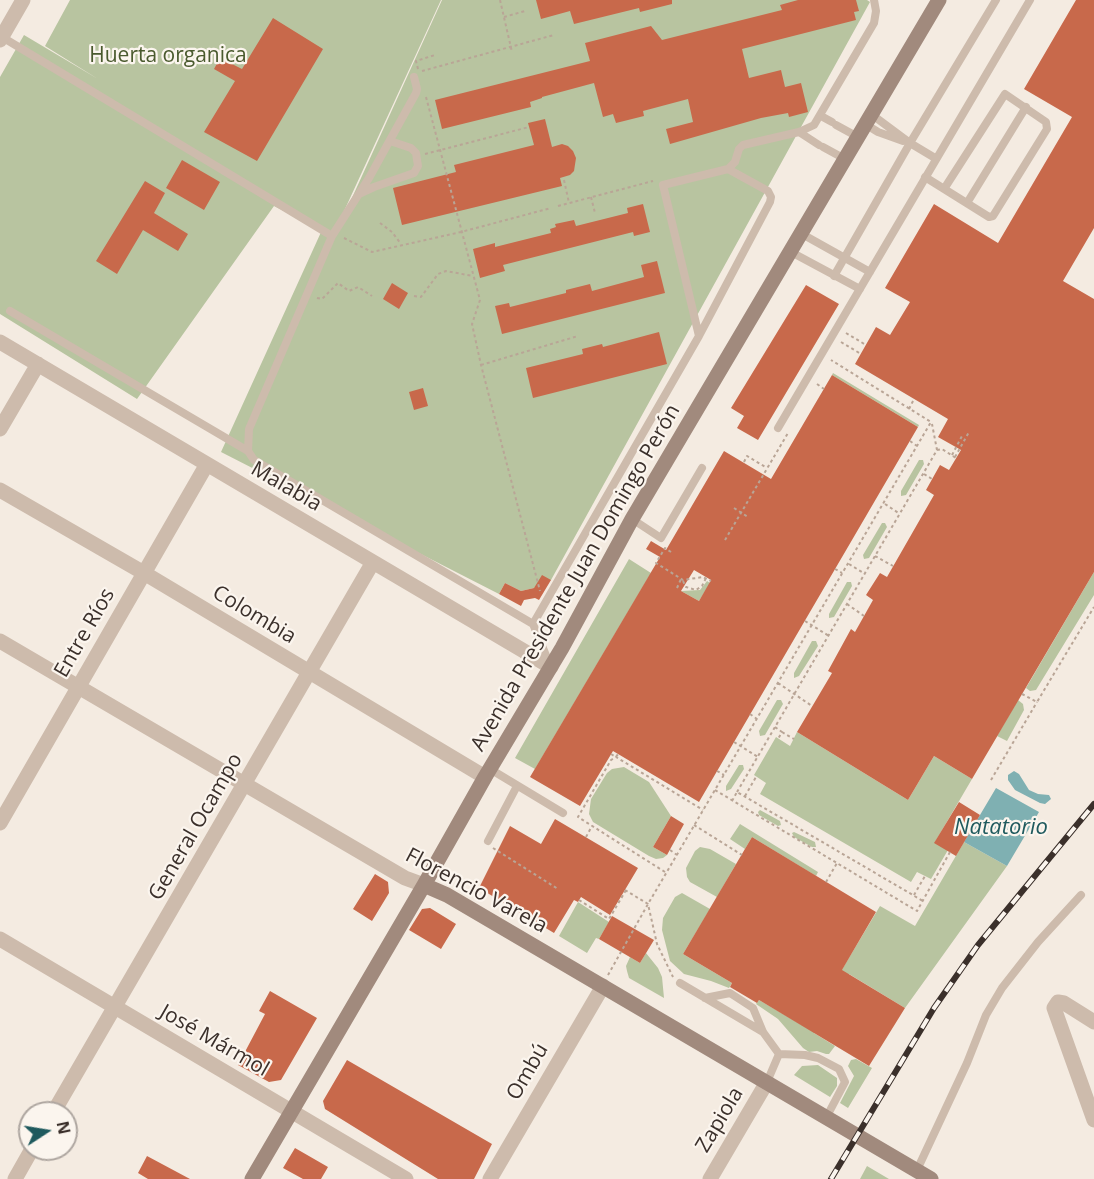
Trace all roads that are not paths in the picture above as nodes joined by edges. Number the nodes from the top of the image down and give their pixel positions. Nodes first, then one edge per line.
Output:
1 (23, 0) edge
2 (874, 0) edge
3 (939, 0) edge
4 (996, 0) edge
5 (1029, 0) edge
6 (1, 38) edge
7 (414, 77) dead end
8 (1026, 107) junction
9 (821, 116) junction
10 (864, 125) junction
11 (799, 132) junction
12 (390, 141) junction
13 (910, 143) junction
14 (935, 158) junction
15 (845, 159) junction
16 (728, 169) junction
17 (925, 177) junction
18 (944, 189) junction
19 (359, 194) junction
20 (967, 203) junction
21 (333, 234) junction
22 (802, 234) junction
23 (791, 252) junction
24 (844, 257) junction
25 (870, 272) junction
26 (834, 276) junction
27 (860, 289) junction
28 (10, 311) dead end
29 (699, 336) junction
30 (0, 342) edge
31 (38, 364) junction
32 (778, 428) dead end
33 (0, 429) edge
34 (248, 451) junction
35 (207, 464) junction
36 (702, 468) dead end
37 (0, 490) edge
38 (632, 519) junction
39 (373, 562) junction
40 (144, 573) junction
41 (533, 624) junction
42 (0, 640) edge
43 (551, 667) junction
44 (310, 673) junction
45 (78, 686) junction
46 (487, 773) junction
47 (245, 784) junction
48 (518, 786) junction
49 (563, 813) dead end
50 (0, 823) edge
51 (488, 841) road end
52 (424, 885) junction
53 (1081, 896) dead end
54 (0, 939) edge
55 (680, 983) road end
56 (603, 986) junction
57 (705, 998) junction
58 (115, 1007) junction
59 (1094, 1022) edge
60 (763, 1032) junction
61 (779, 1054) junction
62 (767, 1082) junction
63 (60, 1101) edge
64 (292, 1111) junction
65 (826, 1118) junction
66 (1094, 1120) edge
67 (26, 1161) edge
68 (917, 1170) junction
69 (15, 1179) edge
70 (252, 1179) edge
71 (406, 1179) edge
72 (490, 1179) edge
73 (710, 1179) edge
74 (931, 1179) edge

1 - 6 street
2 - 9 lane
3 - 10 main road, Avenida Presidente Juan Domingo Perón
4 - 13 lane
5 - 14 lane
6 - 21 lane
7 - 12 lane
8 - 18 lane
8 - 20 lane
8 - 20 lane
9 - 10 lane
9 - 11 lane
10 - 13 lane
10 - 15 main road, Avenida Presidente Juan Domingo Perón
11 - 15 lane
11 - 16 lane
12 - 19 lane
12 - 19 lane
13 - 14 lane
13 - 24 lane
14 - 17 lane
15 - 22 main road, Avenida Presidente Juan Domingo Perón
16 - 29 lane
16 - 29 lane
17 - 18 lane
17 - 25 lane
18 - 20 lane
19 - 21 lane
21 - 34 lane
22 - 23 main road, Avenida Presidente Juan Domingo Perón
22 - 24 lane
23 - 26 lane
23 - 38 main road, Avenida Presidente Juan Domingo Perón
24 - 25 lane
24 - 26 lane
25 - 27 lane
26 - 27 lane
27 - 32 lane
28 - 34 lane
29 - 41 lane
30 - 31 street, Malabia
31 - 33 street
31 - 35 street, Malabia
34 - 41 lane
35 - 39 street, Malabia
35 - 40 street, Entre Ríos
36 - 38 lane
37 - 40 street, Colombia
38 - 43 main road, Avenida Presidente Juan Domingo Perón
39 - 43 street, Malabia
39 - 44 street, General Ocampo
40 - 44 street, Colombia
40 - 45 street, Entre Ríos
41 - 43 lane
42 - 45 street, Florencio Varela
43 - 46 main road, Avenida Presidente Juan Domingo Perón
44 - 46 street, Colombia
44 - 47 street, General Ocampo
45 - 47 street, Florencio Varela
45 - 50 street, Entre Ríos
46 - 48 lane
46 - 52 main road, Avenida Presidente Juan Domingo Perón
47 - 52 street, Florencio Varela
47 - 58 street, General Ocampo
48 - 49 lane
48 - 51 lane
52 - 56 main road, Florencio Varela
52 - 64 main road, Avenida Presidente Juan Domingo Perón
53 - 68 lane
54 - 58 street, José Mármol
55 - 57 lane
56 - 62 main road, Florencio Varela
56 - 72 street, Ombú
57 - 60 lane
57 - 60 lane
58 - 63 street, General Ocampo
58 - 64 street, José Mármol
59 - 66 street
60 - 61 lane
61 - 62 lane
61 - 65 lane
62 - 65 main road, Florencio Varela
62 - 73 street, Zapiola
64 - 70 main road, Avenida Presidente Juan Domingo Perón
64 - 71 street, José Mármol
65 - 68 main road, Florencio Varela
67 - 69 street
68 - 74 main road, Florencio Varela

